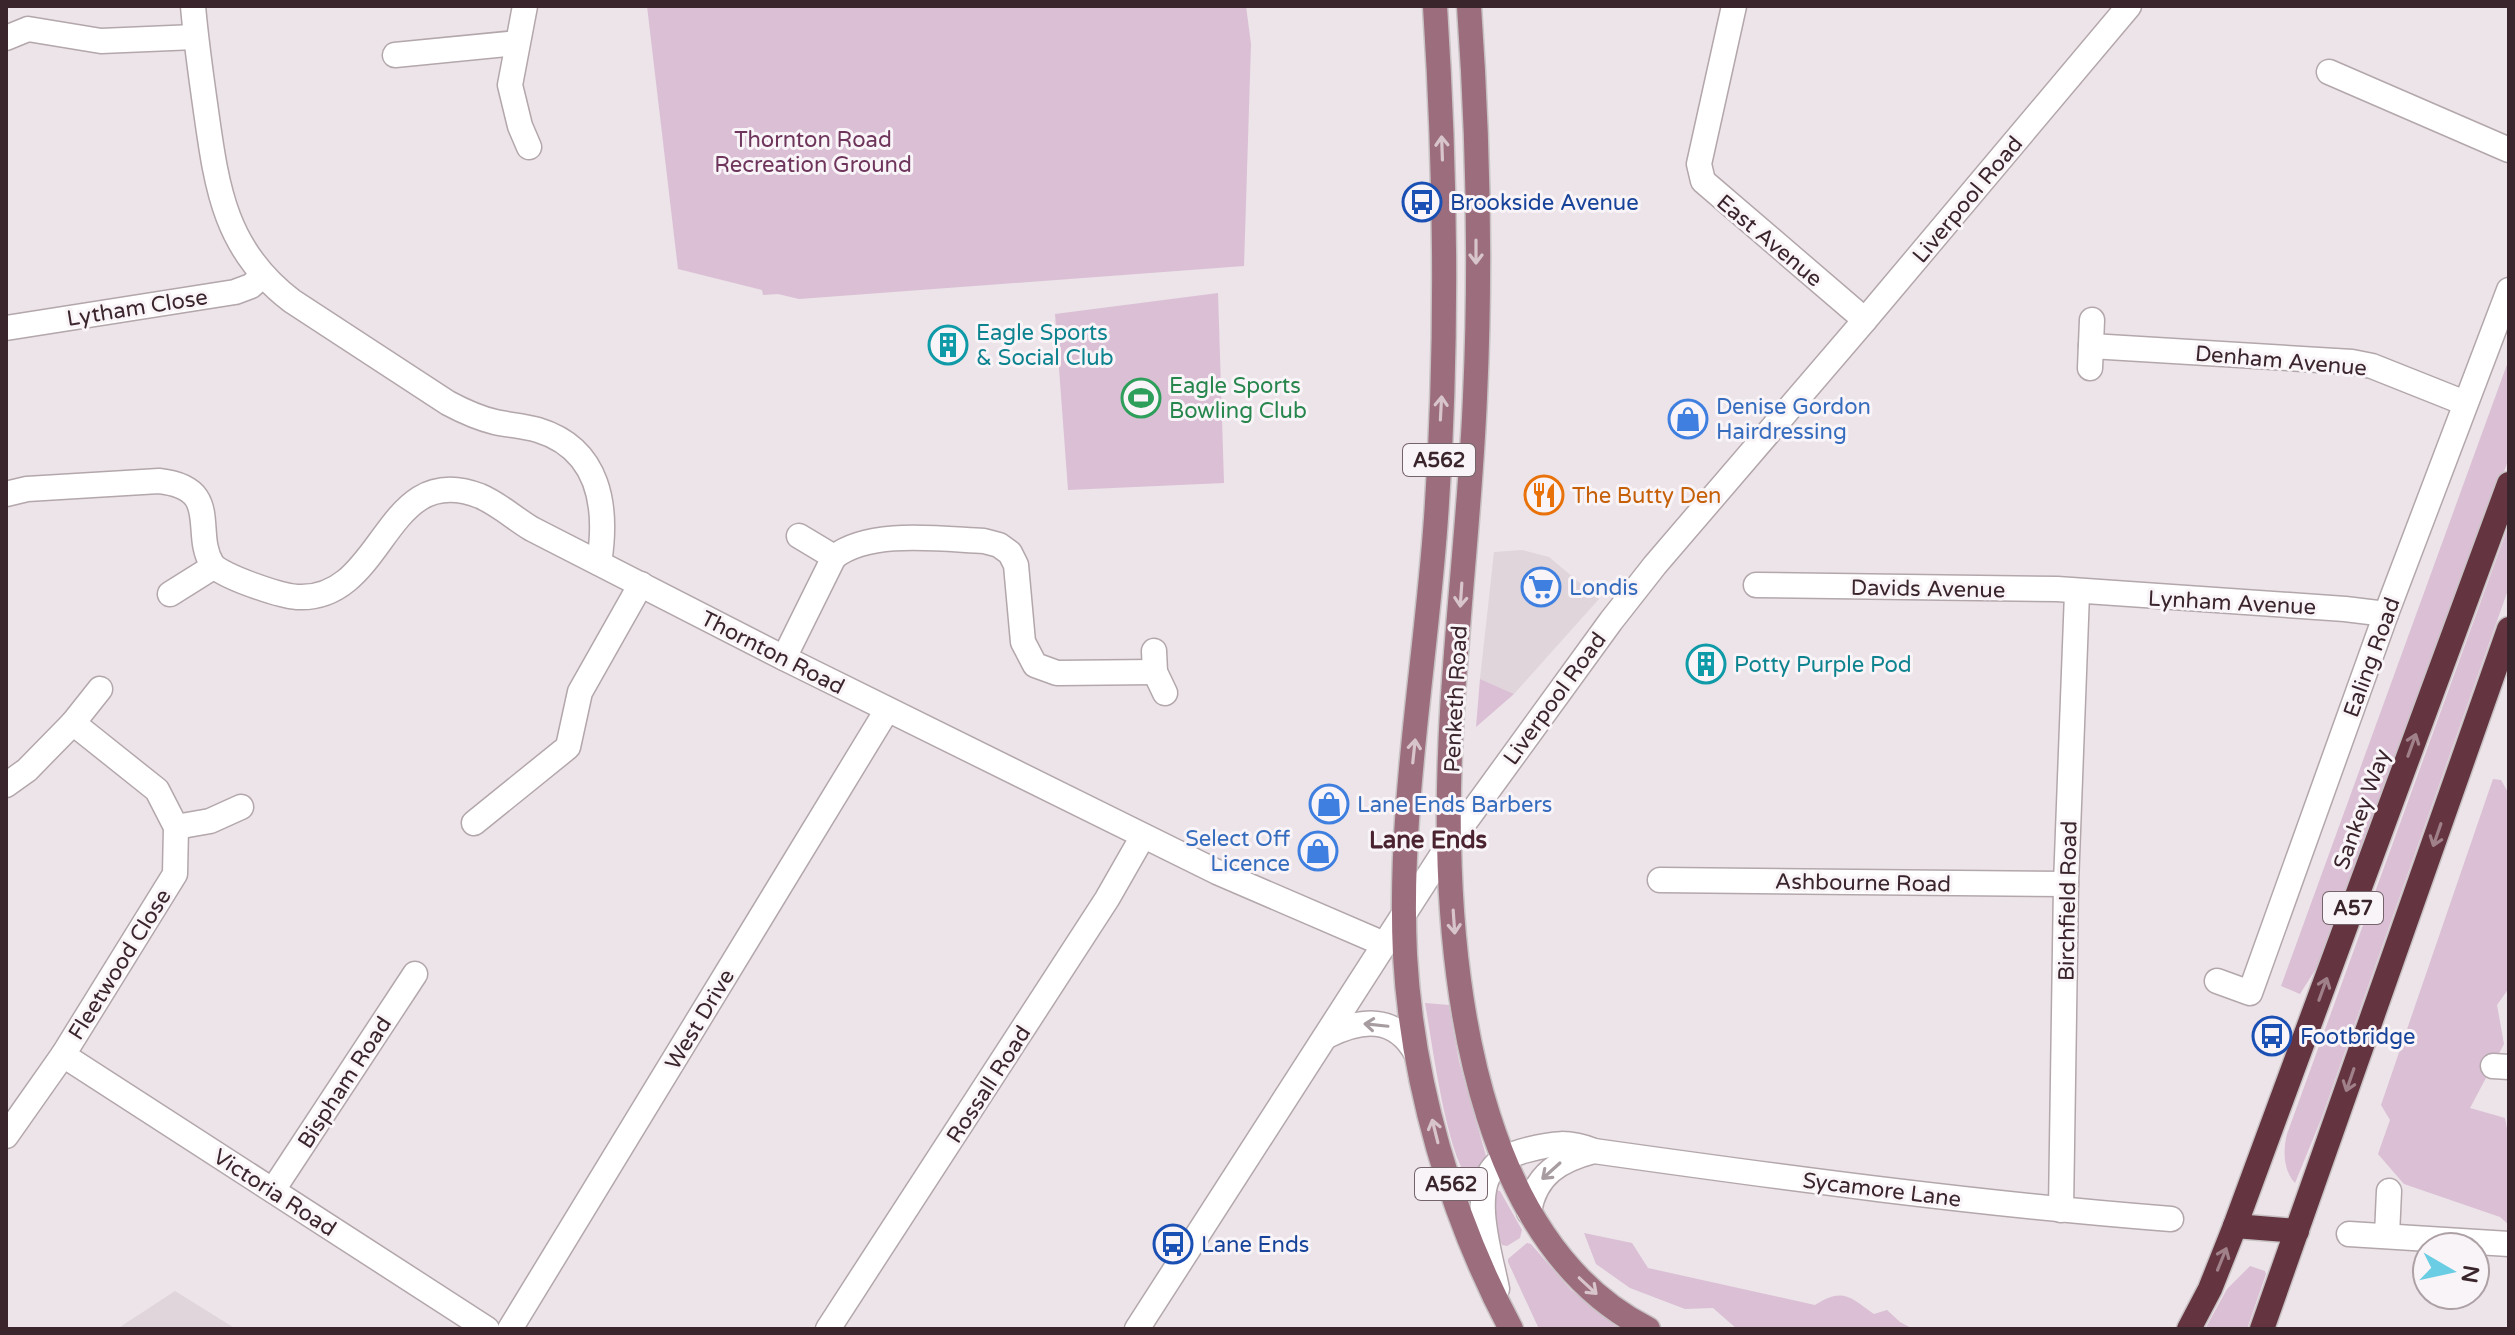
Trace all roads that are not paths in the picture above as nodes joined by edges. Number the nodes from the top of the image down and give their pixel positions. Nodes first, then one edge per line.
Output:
1 (193, 6) edge
2 (525, 6) edge
3 (1435, 6) edge
4 (1469, 6) edge
5 (1734, 6) edge
6 (2129, 6) edge
7 (195, 37) junction
8 (6, 38) edge
9 (517, 43) junction
10 (395, 55) dead end
11 (1473, 68) junction
12 (1439, 70) junction
13 (2338, 85) dead end
14 (2509, 150) edge
15 (532, 153) dead end
16 (263, 275) junction
17 (2509, 290) edge
18 (1865, 320) junction
19 (2092, 320) dead end
20 (6, 328) edge
21 (2465, 403) junction
22 (2509, 484) edge
23 (6, 494) edge
24 (1435, 535) junction
25 (799, 536) dead end
26 (1465, 536) junction
27 (834, 557) junction
28 (599, 563) junction
29 (213, 567) junction
30 (641, 584) junction
31 (1771, 592) dead end
32 (2077, 593) junction
33 (170, 594) dead end
34 (2386, 614) junction
35 (2509, 629) edge
36 (784, 658) junction
37 (1158, 672) dead end
38 (100, 689) dead end
39 (887, 710) junction
40 (73, 723) junction
41 (6, 785) edge
42 (241, 807) dead end
43 (474, 823) dead end
44 (176, 827) junction
45 (1143, 836) junction
46 (1449, 844) junction
47 (1660, 881) dead end
48 (2066, 884) junction
49 (1405, 913) junction
50 (1384, 944) junction
51 (415, 974) dead end
52 (2217, 981) dead end
53 (1327, 1036) junction
54 (1416, 1053) junction
55 (63, 1055) junction
56 (6, 1136) edge
57 (1594, 1151) junction
58 (1503, 1159) junction
59 (273, 1190) junction
60 (2389, 1191) dead end
61 (2061, 1210) junction
62 (1529, 1212) junction
63 (2171, 1219) dead end
64 (2235, 1226) junction
65 (2297, 1231) junction
66 (2349, 1234) dead end
67 (2387, 1235) junction
68 (2509, 1244) edge
69 (1504, 1322) edge
70 (487, 1329) edge
71 (510, 1329) edge
72 (828, 1329) edge
73 (1137, 1329) edge
74 (1648, 1329) edge
75 (2189, 1329) edge
76 (2262, 1329) edge

1 - 7 street
2 - 9 street
3 - 12 main road, Penketh Road / A562
4 - 11 main road, Penketh Road / A562
5 - 18 street, East Avenue
6 - 18 street, Liverpool Road
7 - 8 street
7 - 16 street
9 - 10 street
9 - 15 street
11 - 12 main road
11 -> 26 main road, Penketh Road / A562
24 -> 12 main road, Penketh Road / A562
13 - 14 street
16 - 20 street, Lytham Close
16 - 28 street
17 - 21 street, Ealing Road
18 - 46 street, Liverpool Road
19 - 21 street, Denham Avenue
21 - 34 street, Ealing Road
64 -> 22 highway, Sankey Way / A57
23 - 29 street
24 - 26 main road
49 -> 24 main road, Penketh Road / A562
25 - 27 street
26 -> 46 main road, Penketh Road / A562
27 - 36 street
27 - 37 street
28 - 29 street, Thornton Road
28 - 30 street, Thornton Road
29 - 33 street
30 - 36 street, Thornton Road
30 - 43 street
31 - 32 street, Davids Avenue
32 - 34 street, Lynham Avenue
32 - 48 street, Birchfield Road
34 - 52 street, Ealing Road
35 -> 65 highway, A57
36 - 39 street, Thornton Road
38 - 40 street
39 - 45 street, Thornton Road
39 - 71 street, West Drive
40 - 41 street
40 - 44 street, Fleetwood Close
42 - 44 street
44 - 55 street, Fleetwood Close
45 - 50 street, Thornton Road
45 - 72 street, Rossall Road
46 - 49 street, Liverpool Road
46 -> 58 main road, Penketh Road / A562
47 - 48 street, Ashbourne Road
48 - 61 street, Birchfield Road
49 - 50 street, Liverpool Road
49 - 54 main road, Penketh Road / A562
50 - 53 street, Liverpool Road
51 - 59 street, Bispham Road
54 -> 53 street
53 - 73 street, Liverpool Road
69 -> 54 main road, Penketh Road / A562
55 - 56 street, Fleetwood Close
55 - 59 street, Victoria Road
57 - 58 street, Sycamore Lane
57 - 61 street, Sycamore Lane
57 -> 62 street, Sycamore Lane
58 - 62 main road, Penketh Road / A562
58 - 69 street
59 - 70 street, Victoria Road
60 - 67 street
61 - 63 street, Sycamore Lane
62 -> 74 main road, Penketh Road / A562
64 - 65 highway
75 -> 64 highway, Sankey Way / A57
65 - 76 highway, A57
66 - 67 street
67 - 68 street

